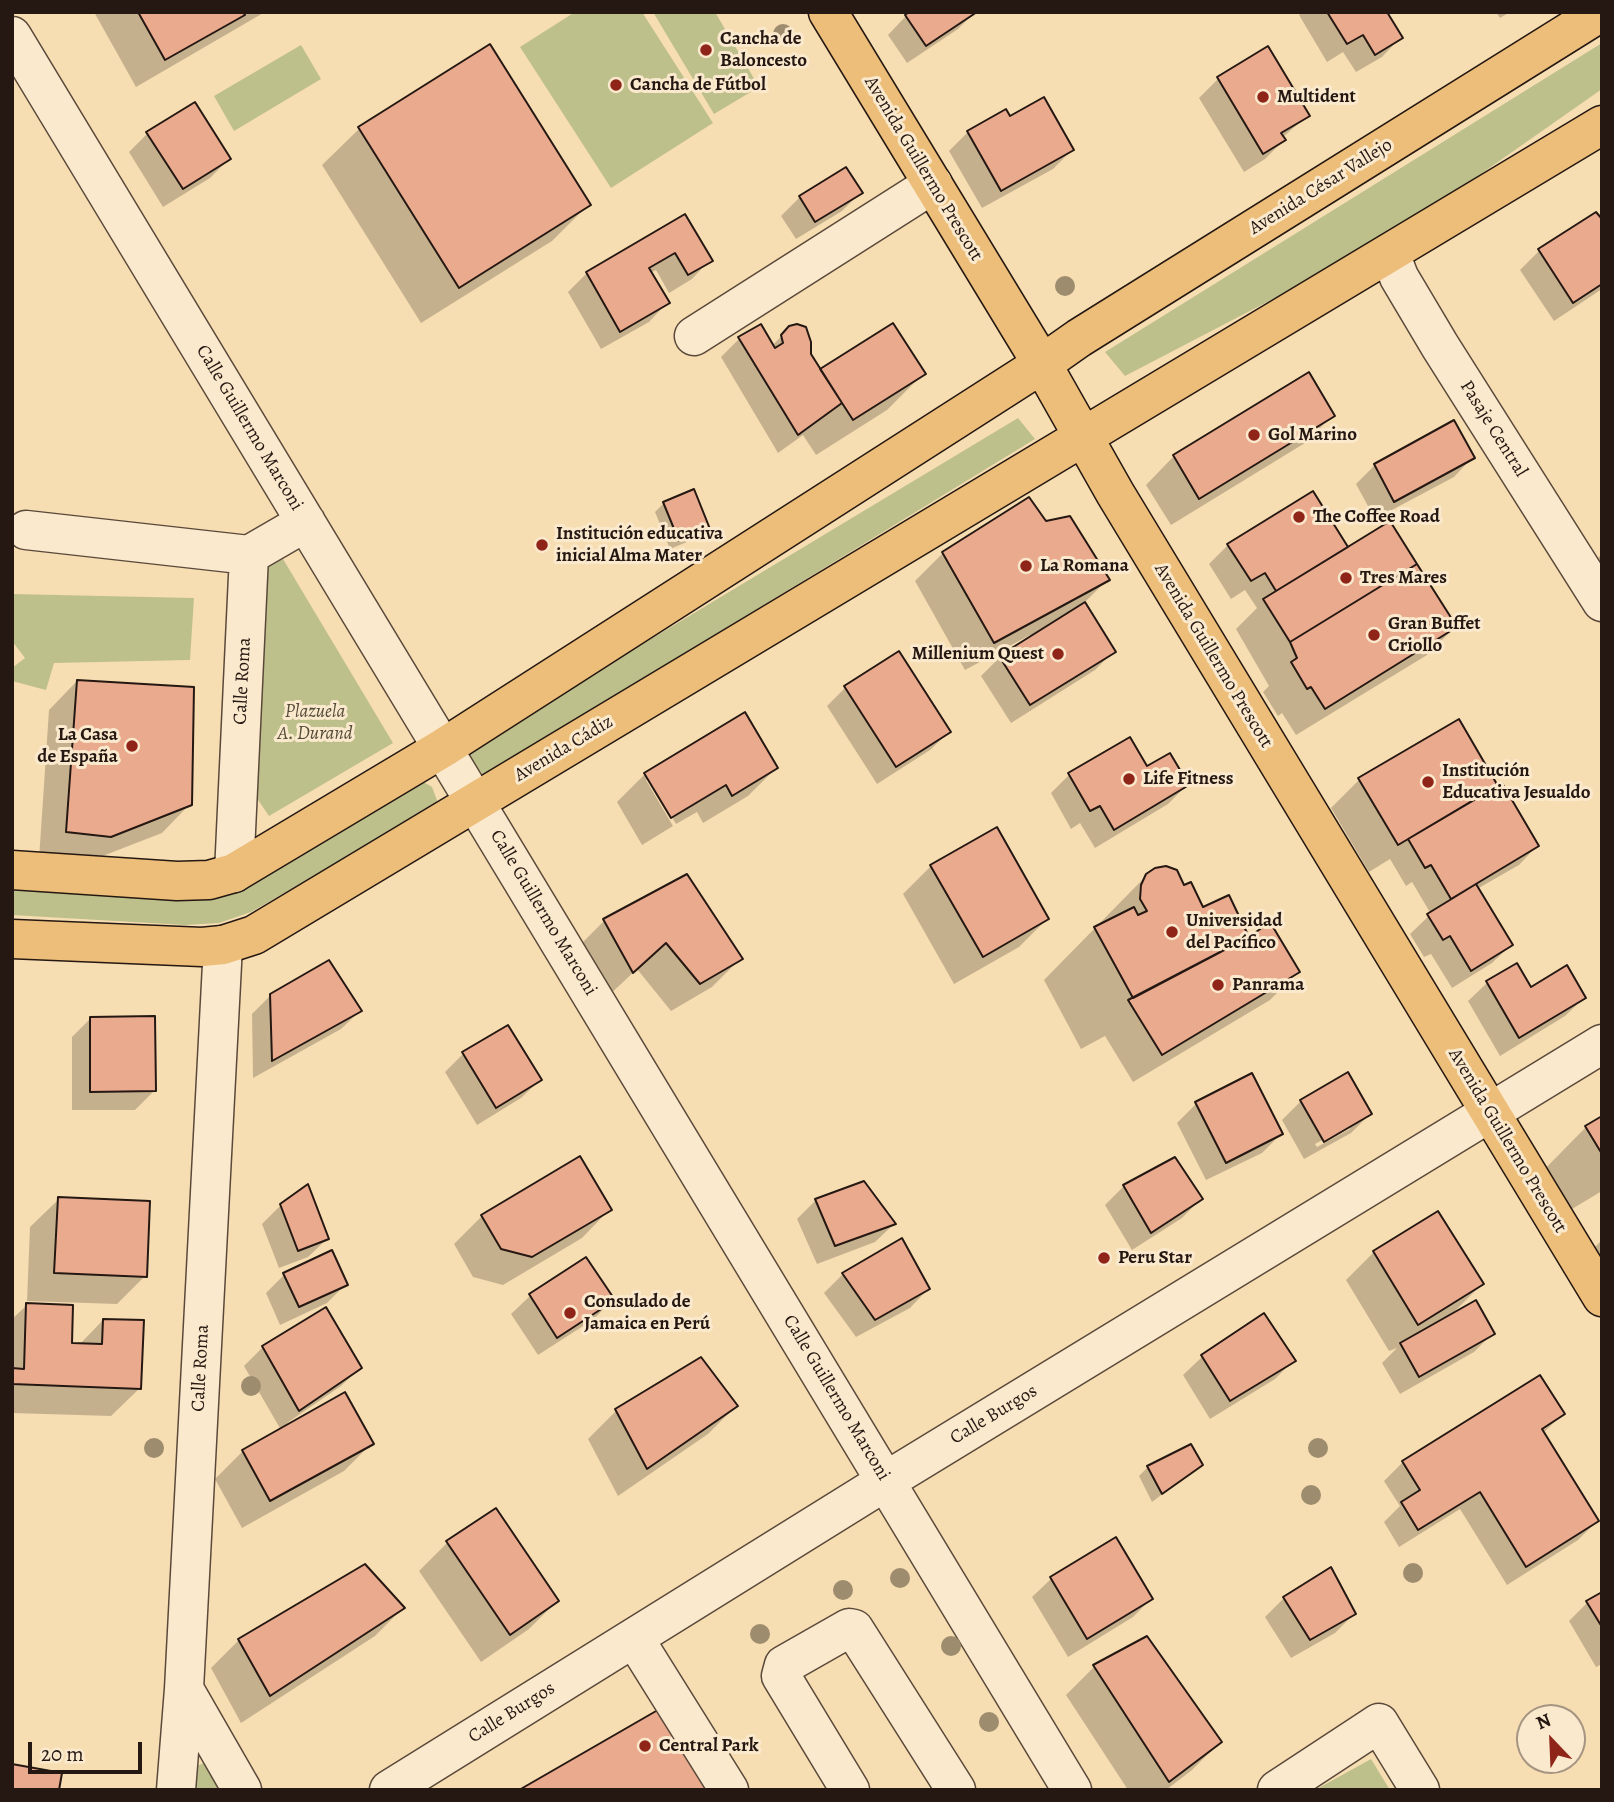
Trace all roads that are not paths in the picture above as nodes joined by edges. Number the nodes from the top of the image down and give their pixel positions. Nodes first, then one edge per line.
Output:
1 (828, 12) edge
2 (1601, 12) edge
3 (12, 36) edge
4 (1602, 125) edge
5 (933, 184) junction
6 (1390, 253) junction
7 (694, 336) dead end
8 (1042, 364) junction
9 (1083, 439) junction
10 (306, 522) junction
11 (26, 530) dead end
12 (249, 555) junction
13 (1602, 602) edge
14 (443, 748) junction
15 (475, 803) junction
16 (12, 870) edge
17 (234, 873) junction
18 (12, 939) edge
19 (223, 945) junction
20 (1602, 1044) edge
21 (1491, 1114) junction
22 (1602, 1297) edge
23 (886, 1481) junction
24 (634, 1637) junction
25 (184, 1689) junction
26 (176, 1790) edge
27 (242, 1790) edge
28 (389, 1790) edge
29 (729, 1790) edge
30 (850, 1790) edge
31 (956, 1790) edge
32 (1072, 1790) edge
33 (1277, 1790) edge
34 (1420, 1790) edge

1 - 5 main road, Avenida Guillermo Prescott
2 - 8 main road, Avenida César Vallejo
3 - 10 street, Calle Guillermo Marconi
4 - 6 main road
5 - 7 street
5 - 8 main road, Avenida Guillermo Prescott
6 - 9 main road
6 - 13 street, Pasaje Central
8 - 9 main road, Avenida Guillermo Prescott
8 - 14 main road
9 - 15 main road, Avenida Cádiz
9 - 21 main road, Avenida Guillermo Prescott
10 - 12 street
10 - 14 street, Calle Guillermo Marconi
11 - 12 street
12 - 17 street, Calle Roma
14 - 15 street, Calle Guillermo Marconi
14 - 17 main road
15 - 19 main road, Avenida Cádiz
15 - 23 street, Calle Guillermo Marconi
16 - 17 main road
18 - 19 main road, Avenida Cádiz
19 - 25 street, Calle Roma
20 - 21 street, Calle Burgos
21 - 22 main road, Avenida Guillermo Prescott
21 - 23 street, Calle Burgos
23 - 24 street, Calle Burgos
23 - 32 street, Calle Guillermo Marconi
24 - 28 street, Calle Burgos
24 - 29 street
25 - 26 street, Calle Roma
25 - 27 street
30 - 31 street
33 - 34 street

